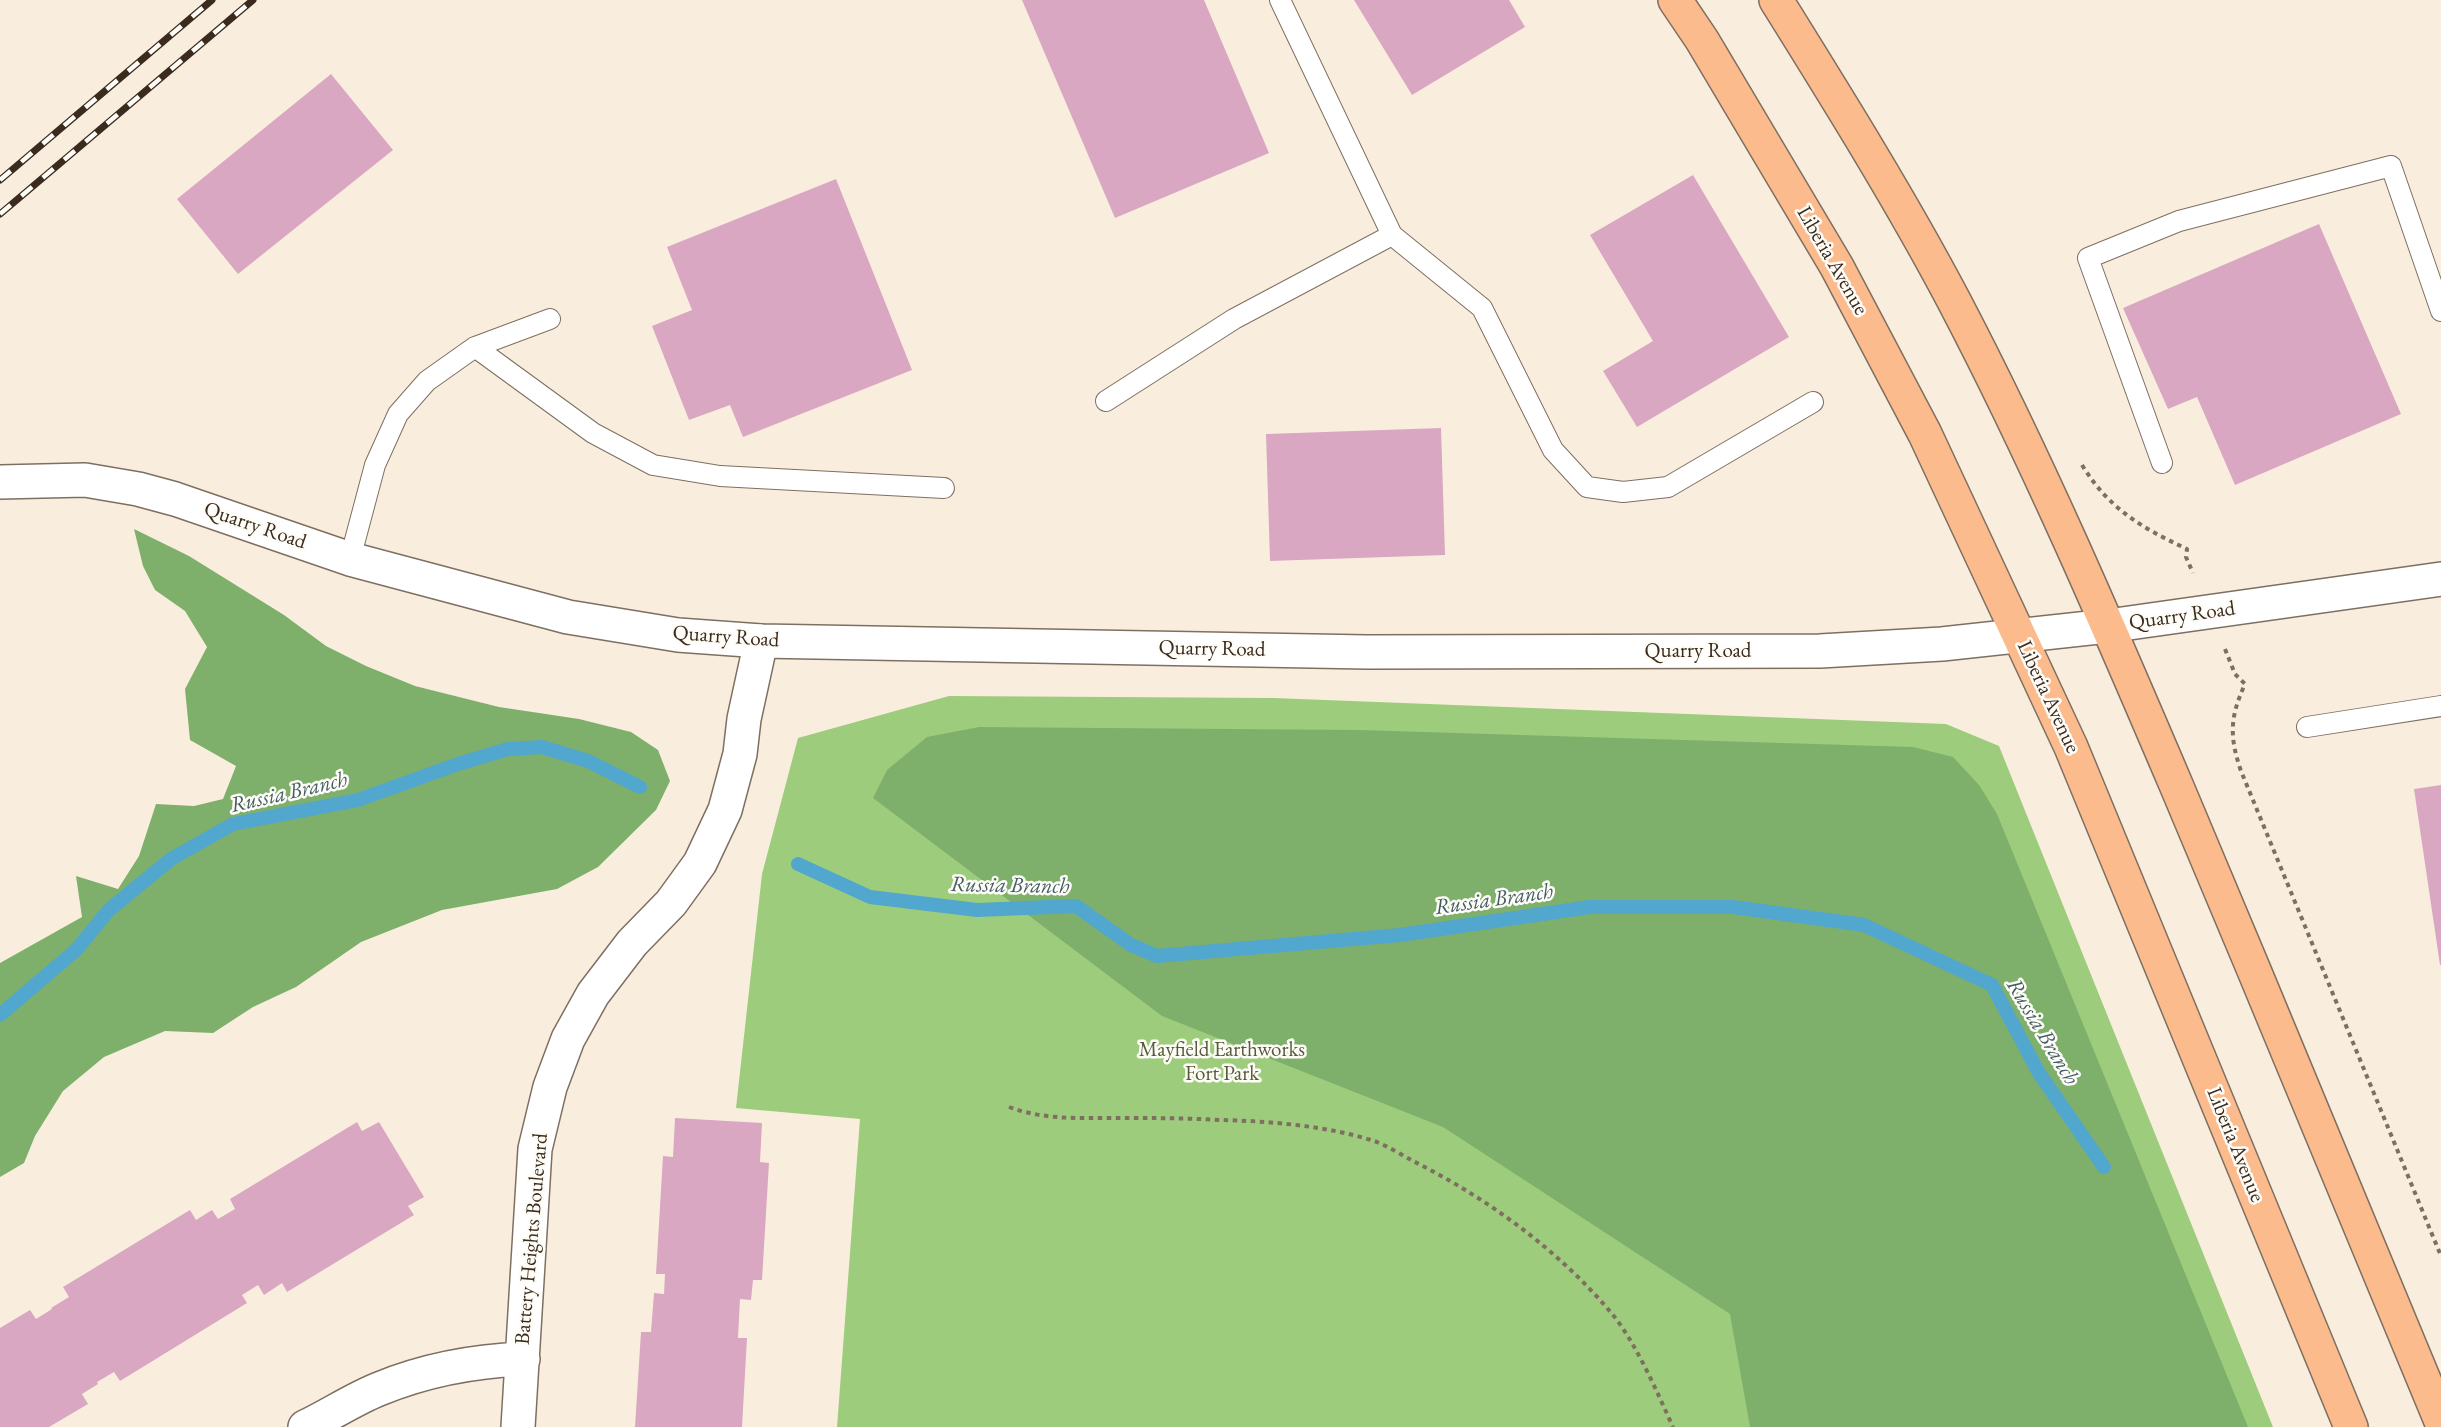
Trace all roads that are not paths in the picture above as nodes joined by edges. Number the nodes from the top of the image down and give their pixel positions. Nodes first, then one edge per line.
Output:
1 (1280, 0) edge
2 (1675, 0) edge
3 (1776, 0) edge
4 (1392, 235) junction
5 (2441, 311) edge
6 (550, 319) dead end
7 (475, 347) junction
8 (1106, 401) dead end
9 (1813, 402) dead end
10 (2162, 463) dead end
11 (0, 482) edge
12 (944, 488) dead end
13 (350, 559) junction
14 (2441, 579) edge
15 (2108, 626) junction
16 (2020, 636) junction
17 (761, 641) junction
18 (2441, 706) edge
19 (2307, 727) dead end
20 (523, 1359) junction
21 (2441, 1421) edge
22 (305, 1427) edge
23 (518, 1427) edge
24 (2351, 1427) edge

1 - 4 lane
2 - 16 highway, Liberia Avenue
3 - 15 highway
4 - 8 lane
4 - 9 lane
5 - 10 lane
6 - 7 lane
7 - 12 lane
7 - 13 lane
11 - 13 street, Quarry Road
13 - 17 street, Quarry Road
14 - 15 street, Quarry Road
15 - 16 street, Quarry Road
15 - 21 highway
16 - 17 street, Quarry Road
16 - 24 highway, Liberia Avenue
17 - 20 street, Battery Heights Boulevard
18 - 19 lane
20 - 22 street
20 - 23 street, Battery Heights Boulevard

